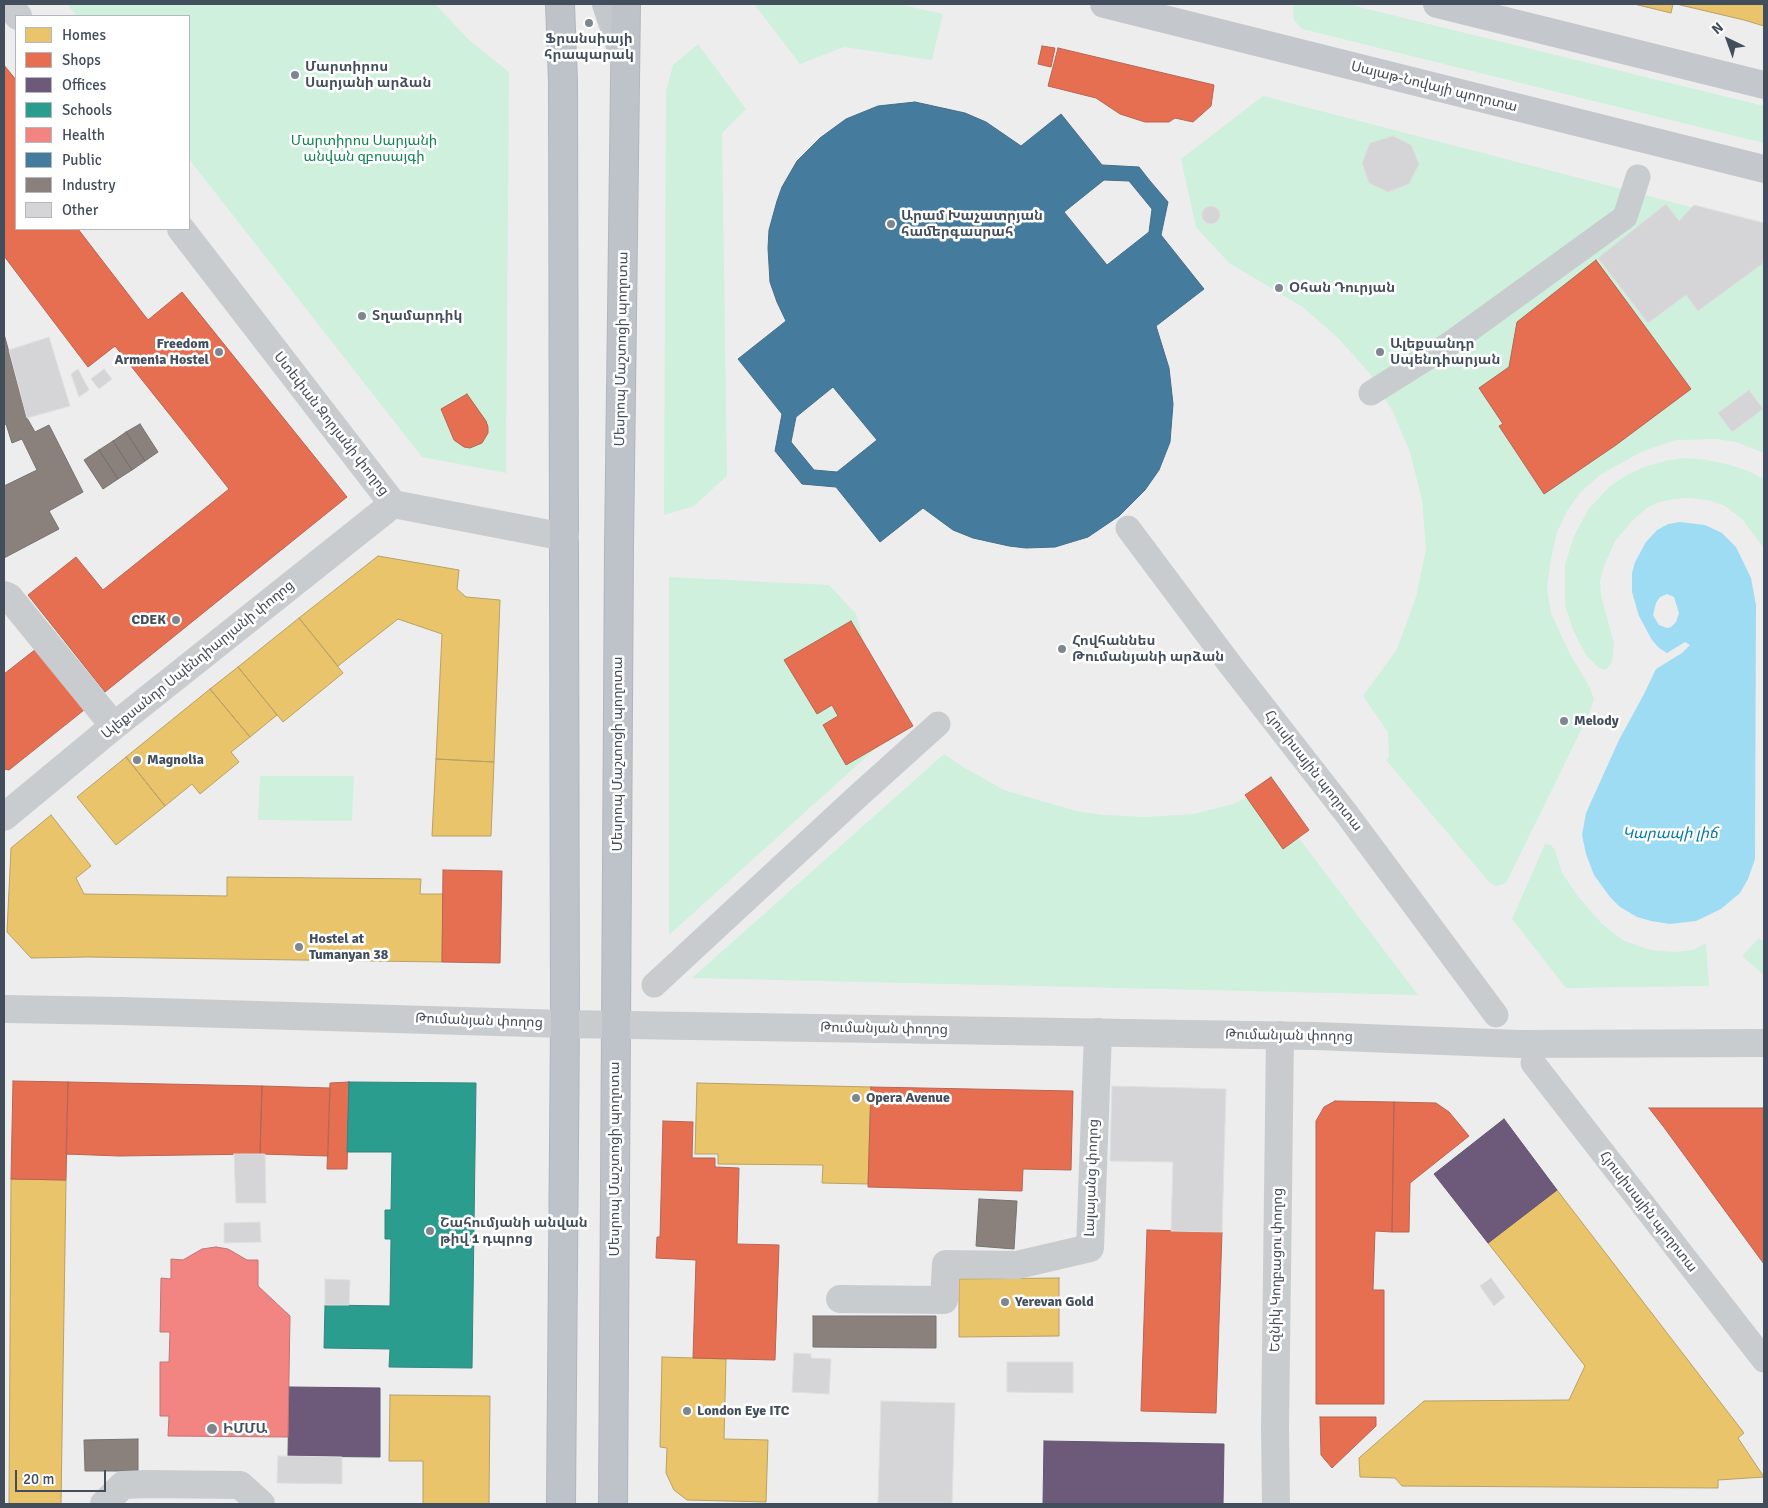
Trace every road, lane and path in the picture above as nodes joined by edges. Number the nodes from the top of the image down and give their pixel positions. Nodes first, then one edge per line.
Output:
1 (8, 4) edge
2 (560, 4) edge
3 (573, 4) edge
4 (606, 4) edge
5 (626, 4) edge
6 (1104, 4) edge
7 (1437, 4) edge
8 (17, 15) edge
9 (624, 60) junction
10 (563, 82) junction
11 (1764, 85) edge
12 (1764, 169) edge
13 (1638, 177) dead end
14 (182, 230) edge
15 (1371, 393) dead end
16 (393, 504) junction
17 (1128, 528) dead end
18 (565, 537) junction
19 (4, 595) edge
20 (938, 724) dead end
21 (114, 726) junction
22 (4, 817) edge
23 (654, 985) dead end
24 (4, 1009) edge
25 (1496, 1014) dead end
26 (565, 1024) junction
27 (617, 1024) junction
28 (1098, 1032) junction
29 (1280, 1035) junction
30 (1764, 1043) edge
31 (1533, 1063) dead end
32 (840, 1299) dead end
33 (1764, 1360) edge
34 (104, 1504) edge
35 (260, 1504) edge
36 (561, 1504) edge
37 (613, 1504) edge
38 (1276, 1504) edge

1 - 8 street
2 - 10 highway
3 - 10 main road
4 - 9 main road
5 - 9 highway, Մեսրոպ Մաշտոցի պողոտա
6 - 12 main road, Սայաթ-Նովայի պողոտա
7 - 11 main road
9 - 27 highway, Մեսրոպ Մաշտոցի պողոտա
10 - 18 highway
13 - 15 street
14 - 16 street, Ստեփան Զորյանի փողոց
16 - 18 street, Ստեփան Զորյանի փողոց
16 - 21 street, Ալեքսանդր Սպենդիարյանի փողոց
17 - 25 street, Հյուսիսային պողոտա
18 - 26 highway
19 - 21 street
20 - 23 street
21 - 22 street, Ալեքսանդր Սպենդիարյանի փողոց
24 - 26 street, Թումանյան փողոց
26 - 27 street, Թումանյան փողոց
26 - 36 highway
27 - 28 street, Թումանյան փողոց
27 - 37 highway, Մեսրոպ Մաշտոցի պողոտա
28 - 29 street, Թումանյան փողոց
28 - 32 street, Լալայանց փողոց
29 - 30 street, Թումանյան փողոց
29 - 38 street, Եզնիկ Կողբացու փողոց
31 - 33 street, Հյուսիսային պողոտա
34 - 35 street

